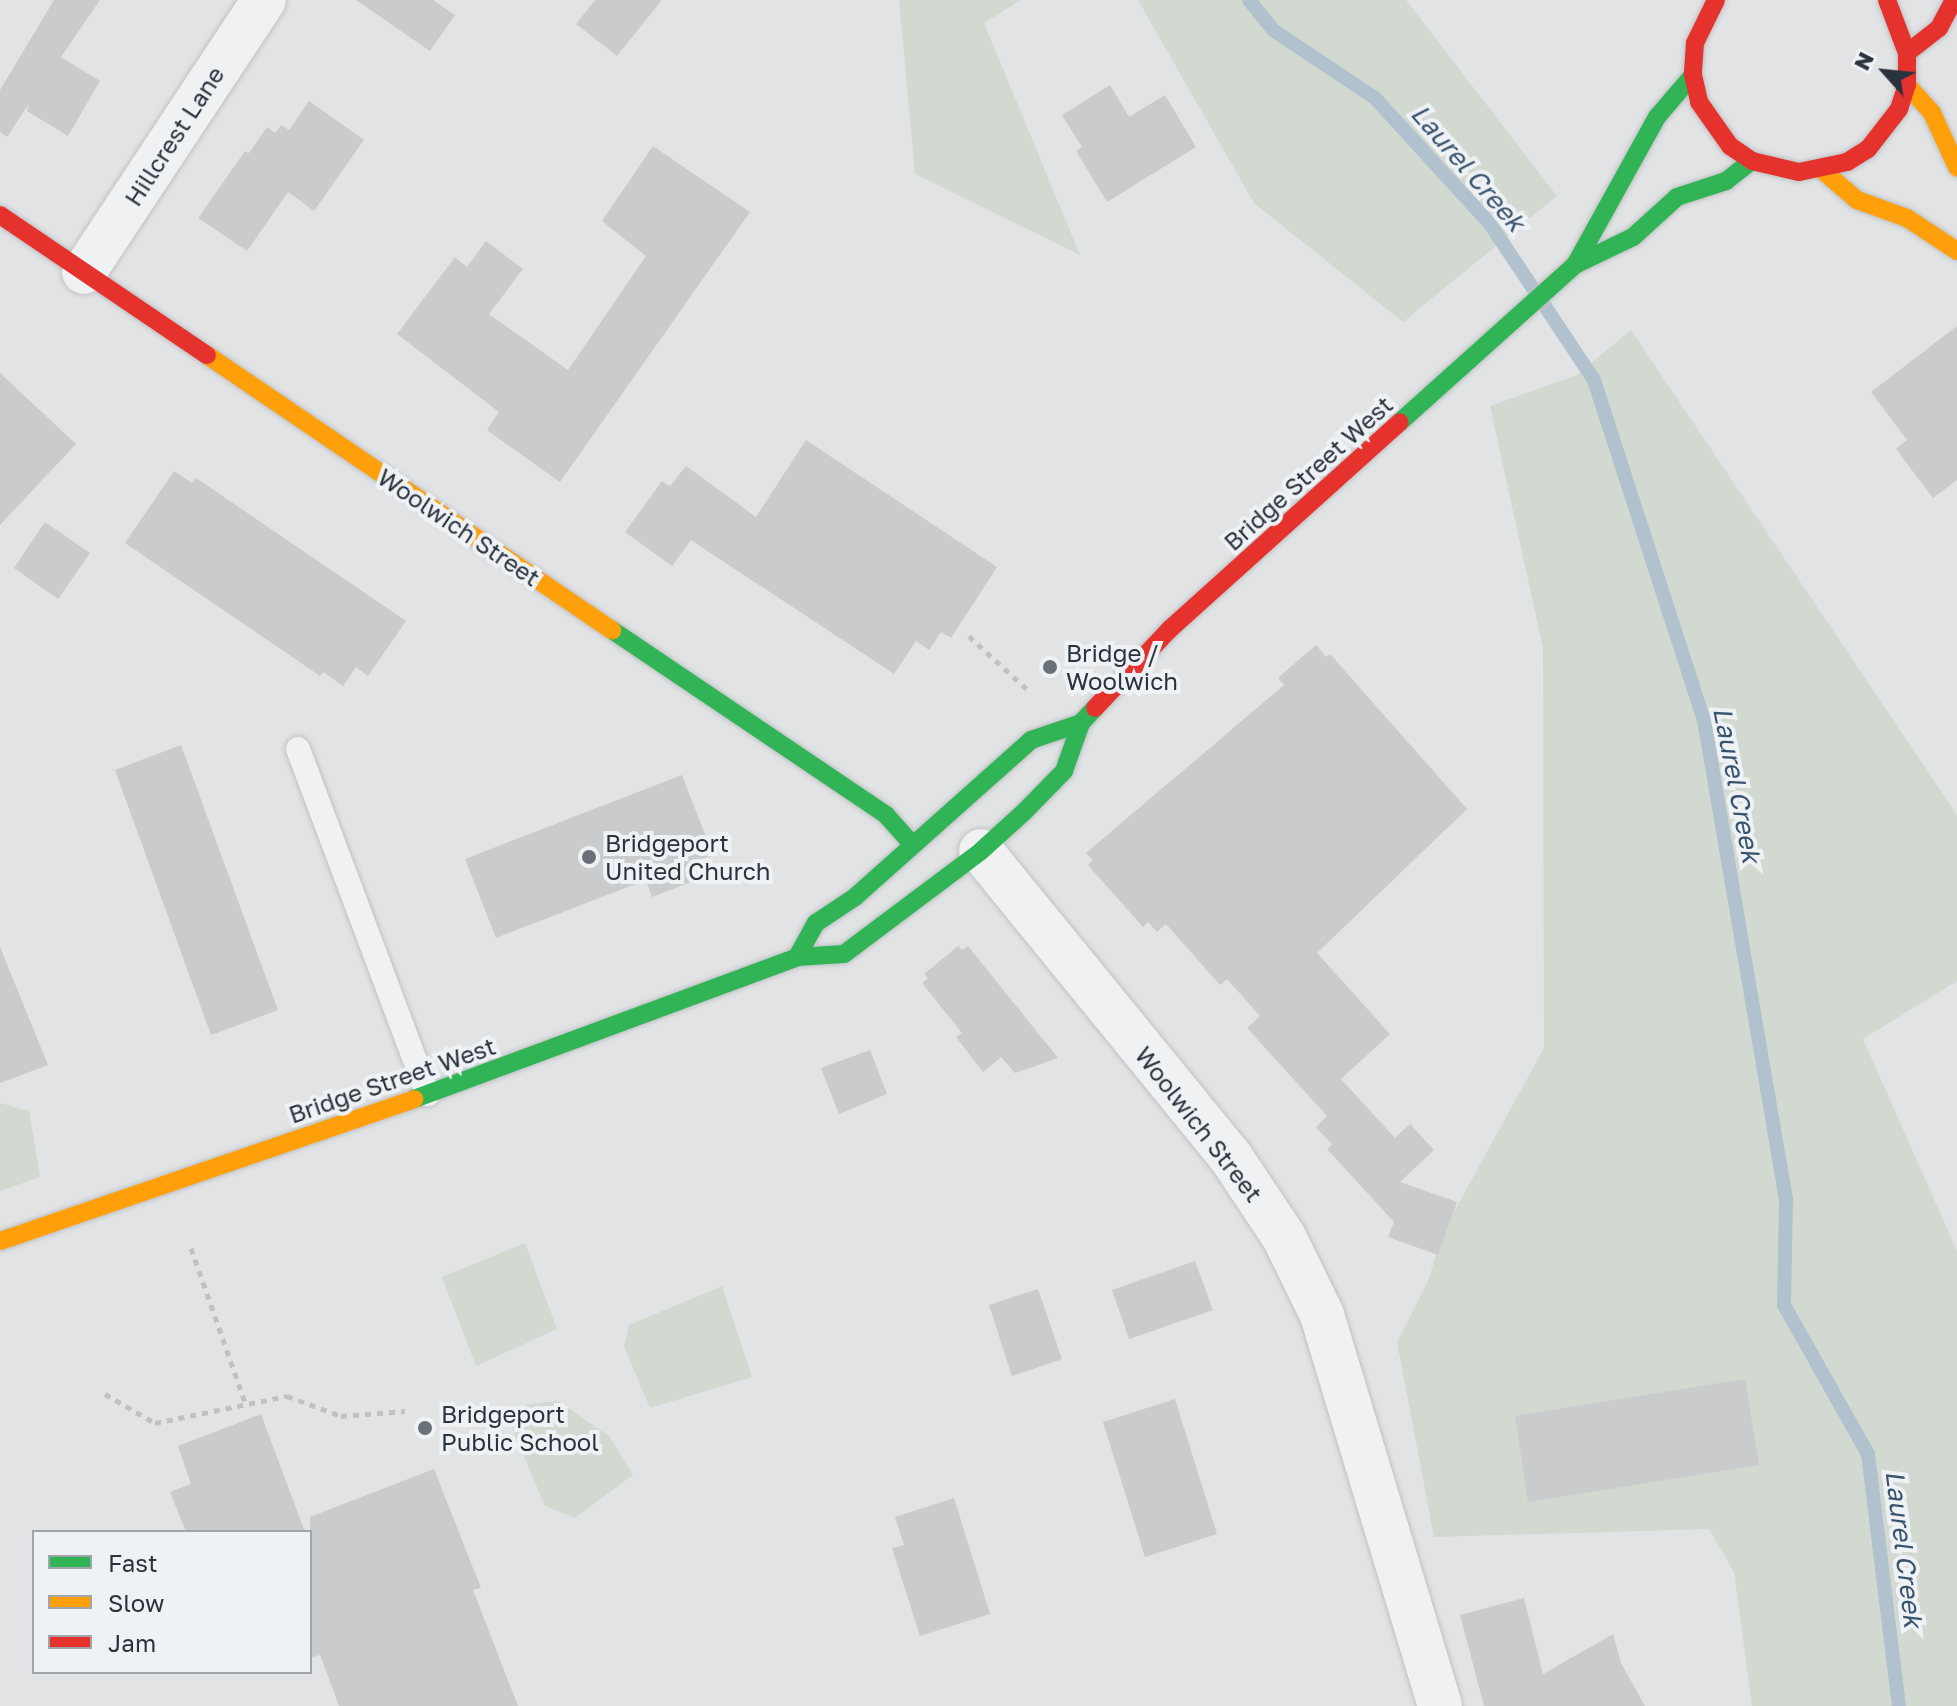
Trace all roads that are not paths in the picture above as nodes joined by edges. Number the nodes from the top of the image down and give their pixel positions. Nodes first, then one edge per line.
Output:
1 (264, 0) edge
2 (1716, 0) edge
3 (1887, 0) edge
4 (1954, 0) edge
5 (1907, 53) junction
6 (1693, 75) junction
7 (1907, 85) junction
8 (1752, 161) junction
9 (1957, 167) edge
10 (1822, 170) junction
11 (0, 215) edge
12 (1957, 251) edge
13 (1575, 265) junction
14 (84, 272) junction
15 (1081, 723) junction
16 (298, 749) dead end
17 (913, 845) junction
18 (981, 851) junction
19 (797, 957) junction
20 (428, 1094) junction
21 (0, 1241) edge
22 (1440, 1706) edge

1 - 14 street, Hillcrest Lane
2 - 6 main road
3 - 5 main road
4 - 5 main road
5 - 7 main road
6 - 8 main road
6 - 13 main road, Bridge Street West
7 - 9 main road
7 - 10 main road
8 - 10 main road
8 - 13 main road, Bridge Street West
10 - 12 main road
11 - 14 main road, Woolwich Street
13 - 15 main road, Bridge Street West
14 - 17 main road, Woolwich Street
15 - 17 main road, Bridge Street West
15 - 18 main road, Bridge Street West
16 - 20 lane
17 - 19 main road, Bridge Street West
18 - 19 main road, Bridge Street West
18 - 22 street, Woolwich Street
19 - 20 main road, Bridge Street West
20 - 21 main road, Bridge Street West

